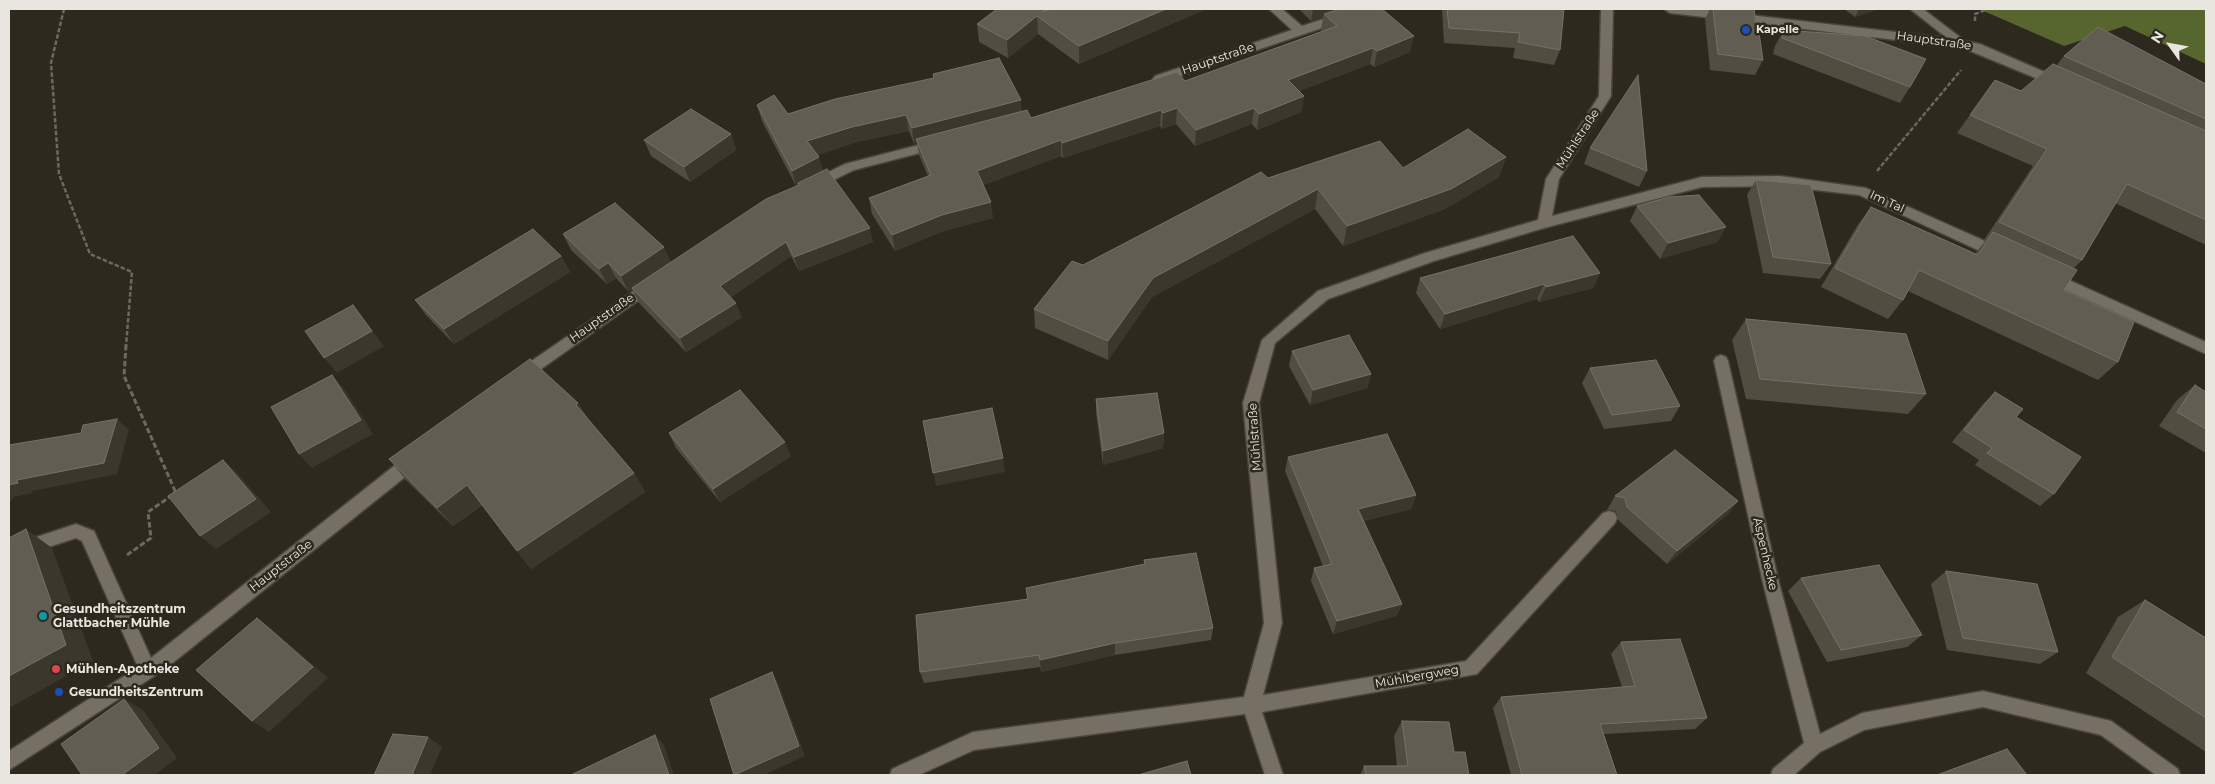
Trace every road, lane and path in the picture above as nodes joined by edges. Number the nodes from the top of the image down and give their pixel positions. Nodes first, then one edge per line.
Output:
1 (64, 9) edge
2 (1275, 9) edge
3 (1365, 9) edge
4 (1607, 9) edge
5 (1670, 9) edge
6 (1916, 9) edge
7 (1300, 31) junction
8 (1963, 44) junction
9 (1966, 65) dead end
10 (1145, 84) edge
11 (2070, 88) edge
12 (956, 139) edge
13 (1861, 191) junction
14 (800, 192) edge
15 (1544, 223) junction
16 (2016, 261) edge
17 (2043, 274) edge
18 (660, 279) edge
19 (2206, 348) edge
20 (1722, 361) dead end
21 (506, 387) edge
22 (429, 448) edge
23 (1609, 518) dead end
24 (151, 538) dead end
25 (9, 553) edge
26 (148, 670) junction
27 (1251, 705) junction
28 (1814, 746) junction
29 (9, 761) edge
30 (899, 775) edge
31 (1274, 775) edge
32 (1780, 775) edge
33 (2171, 775) edge

1 - 24 path
2 - 7 street
3 - 7 street, Hauptstraße
4 - 15 street, Mühlstraße
5 - 8 street, Hauptstraße
6 - 8 street
7 - 10 street, Hauptstraße
8 - 11 street, Hauptstraße
9 - 13 path
12 - 14 street
13 - 15 street, Im Tal
13 - 16 street, Im Tal
15 - 27 street, Mühlstraße
17 - 19 street
18 - 21 street, Hauptstraße
20 - 28 street, Aspenhecke
22 - 26 street, Hauptstraße
23 - 27 street, Mühlbergweg
25 - 26 street
26 - 29 street, Hauptstraße
27 - 30 street
27 - 31 street
28 - 32 street
28 - 33 street

